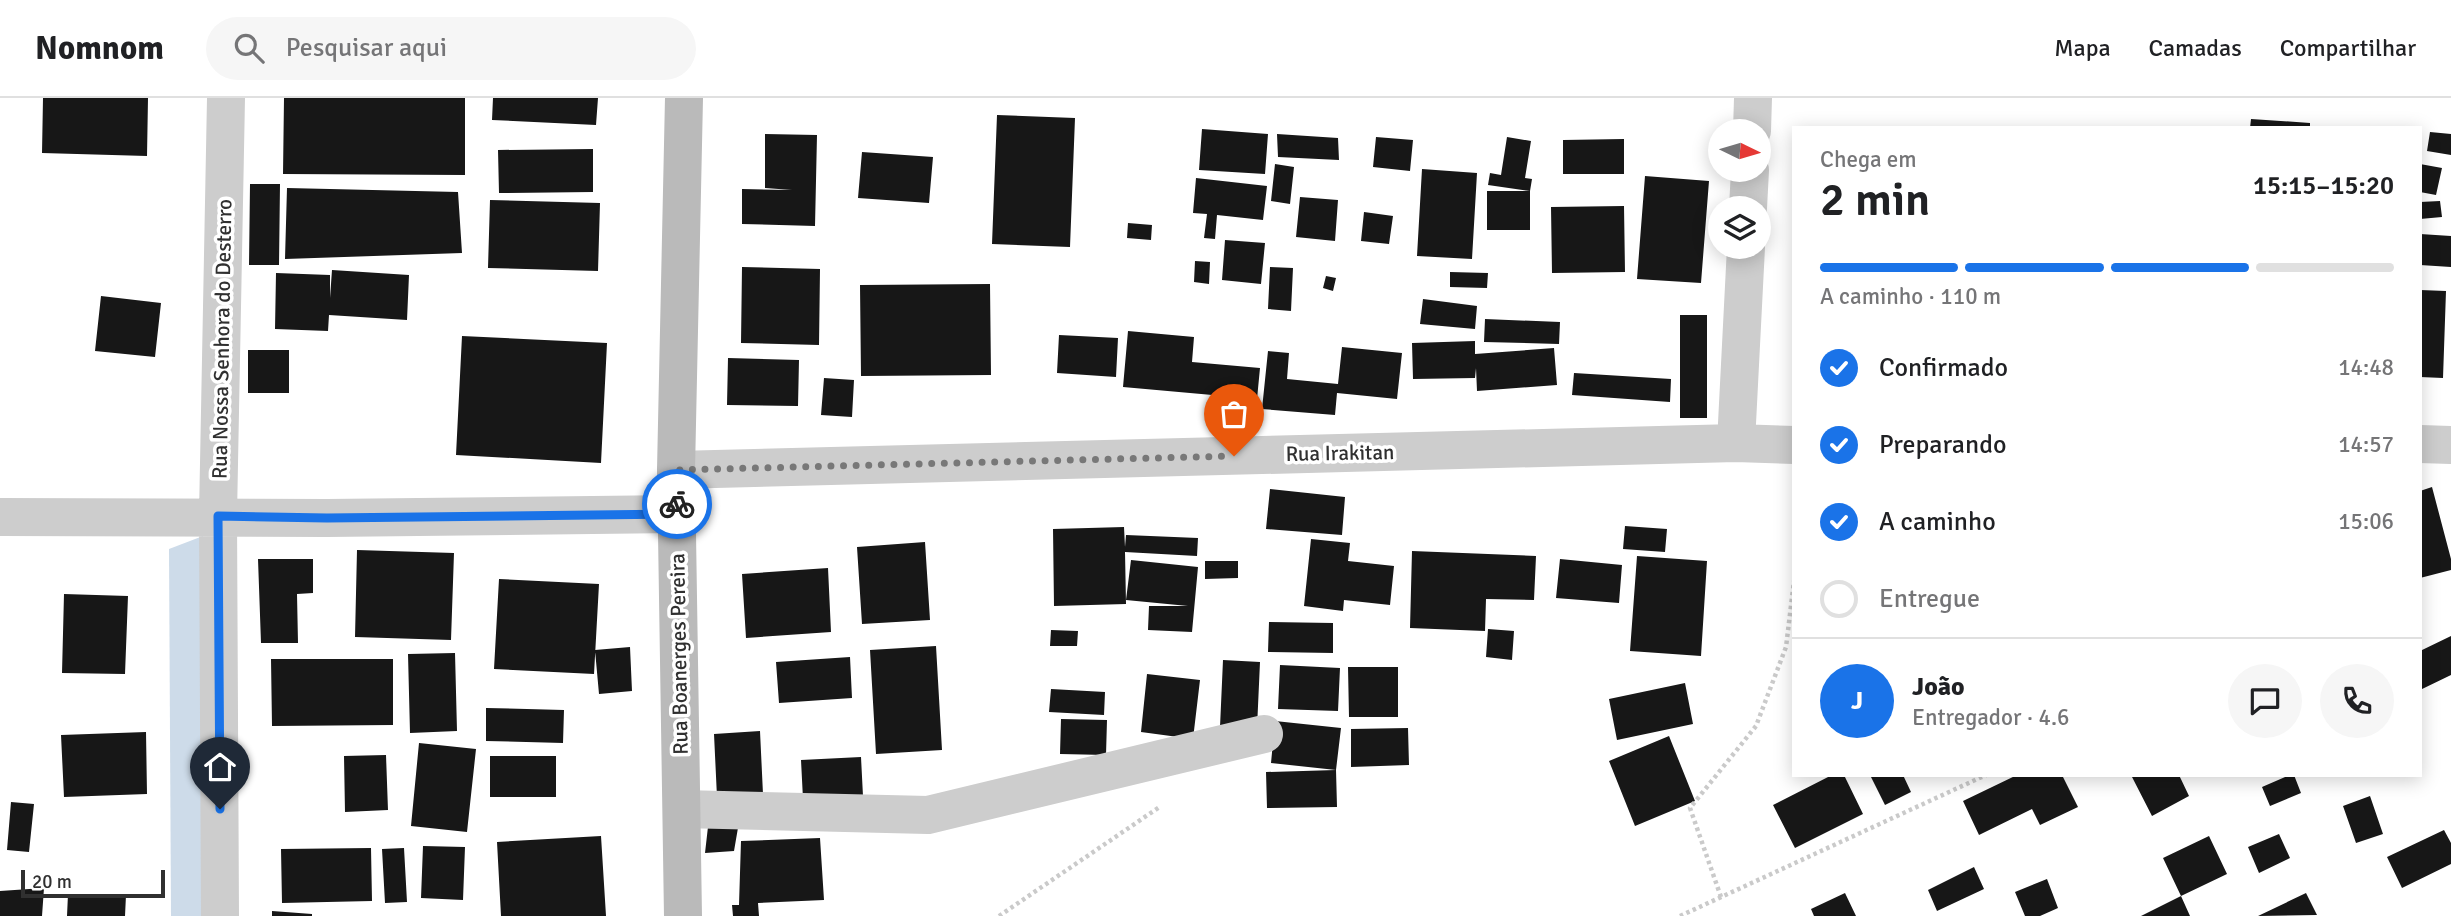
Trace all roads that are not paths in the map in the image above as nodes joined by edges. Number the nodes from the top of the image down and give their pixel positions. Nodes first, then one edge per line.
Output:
1 (226, 98) edge
2 (684, 98) edge
3 (1753, 98) edge
4 (1752, 119) edge
5 (1745, 259) edge
6 (1736, 443) junction
7 (2422, 444) edge
8 (2451, 444) edge
9 (1792, 445) edge
10 (676, 470) junction
11 (677, 514) junction
12 (218, 516) junction
13 (0, 517) edge
14 (1265, 734) dead end
15 (682, 809) junction
16 (220, 916) edge
17 (683, 916) edge

1 - 12 street, Rua Nossa Senhora do Desterro
2 - 10 main road, Rua Boanerges Pereira
3 - 4 street
5 - 6 street
6 - 9 street, Rua Irakitan
6 - 10 street, Rua Irakitan
7 - 8 street
10 - 11 main road, Rua Boanerges Pereira
11 - 12 street
11 - 15 main road, Rua Boanerges Pereira
12 - 13 street
12 - 16 street, Rua Nossa Senhora do Desterro
14 - 15 street
15 - 17 main road, Rua Boanerges Pereira

